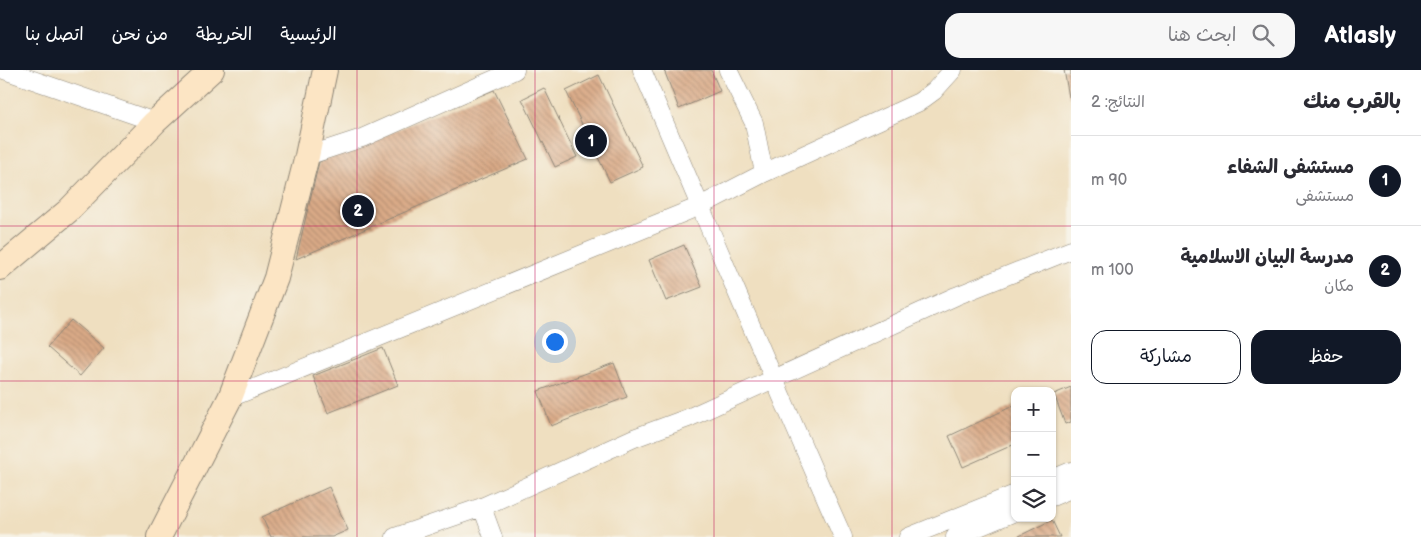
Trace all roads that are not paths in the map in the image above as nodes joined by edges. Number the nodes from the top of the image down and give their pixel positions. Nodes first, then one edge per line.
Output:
1 (4, 70) edge
2 (212, 70) edge
3 (325, 70) edge
4 (515, 70) edge
5 (642, 70) edge
6 (728, 70) edge
7 (953, 70) edge
8 (155, 122) junction
9 (307, 156) junction
10 (764, 173) junction
11 (700, 206) junction
12 (1071, 250) edge
13 (0, 268) edge
14 (772, 379) junction
15 (230, 398) junction
16 (1071, 471) edge
17 (1056, 477) edge
18 (1071, 489) edge
19 (1056, 495) edge
20 (1011, 496) edge
21 (482, 507) junction
22 (1011, 514) edge
23 (159, 537) edge
24 (395, 537) edge
25 (493, 537) edge
26 (843, 537) edge
27 (908, 537) edge
28 (955, 537) edge

1 - 8 street
2 - 8 street
3 - 9 street
4 - 9 street
5 - 11 street
6 - 10 street
7 - 10 street
8 - 13 street
9 - 15 street
10 - 11 street
11 - 14 street
11 - 15 street
12 - 14 street
14 - 21 street
14 - 26 street
15 - 23 street
16 - 17 street
18 - 19 street
20 - 27 street
21 - 24 street
21 - 25 street
22 - 28 street

